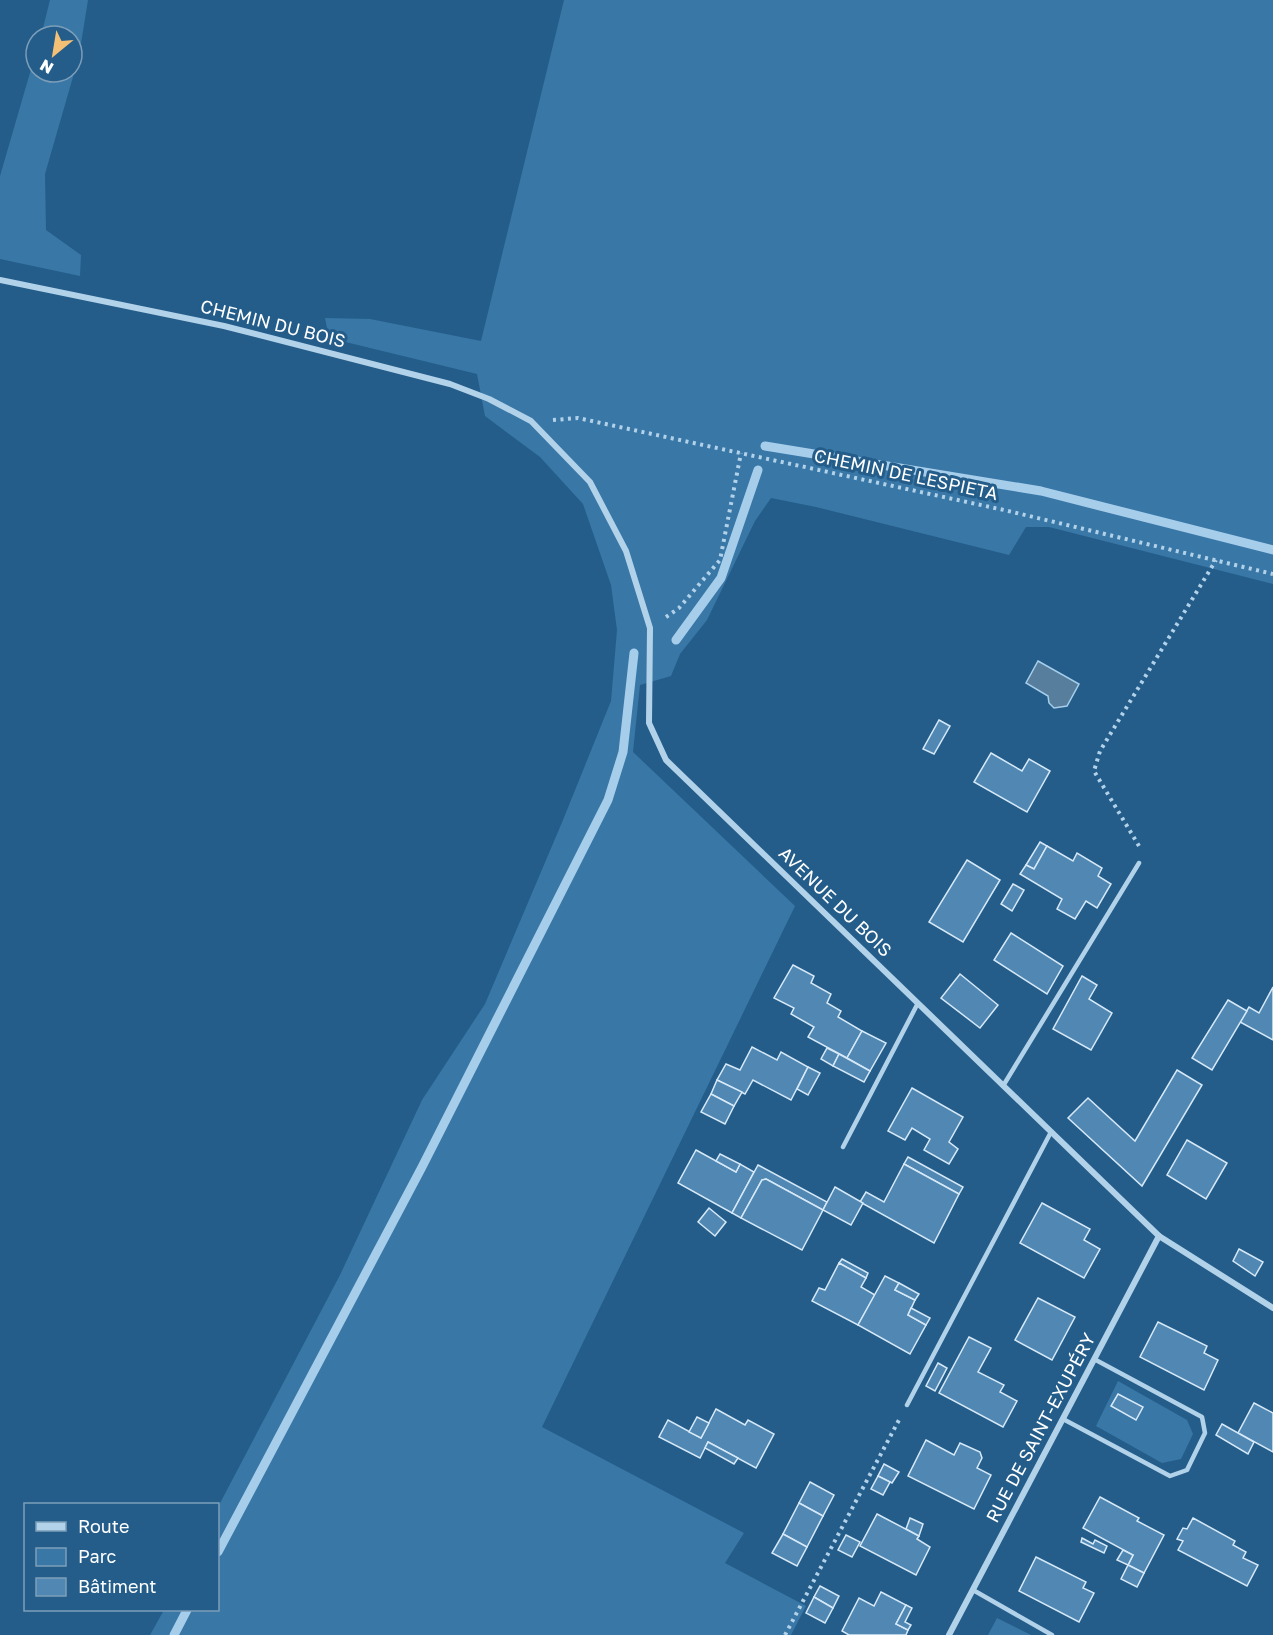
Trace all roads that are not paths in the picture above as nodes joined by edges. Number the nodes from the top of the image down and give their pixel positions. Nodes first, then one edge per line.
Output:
1 (0, 280) edge
2 (531, 422) joint
3 (1139, 863) road end
4 (918, 1003) junction
5 (1003, 1086) junction
6 (1051, 1132) junction
7 (843, 1147) dead end
8 (1159, 1236) junction
9 (1273, 1308) edge
10 (1094, 1359) junction
11 (907, 1405) road end
12 (1063, 1419) junction
13 (973, 1590) junction
14 (949, 1635) edge
15 (1052, 1635) edge

1 - 2 street, CHEMIN DU BOIS
2 - 4 street, AVENUE DU BOIS
3 - 5 lane
4 - 5 street, AVENUE DU BOIS
4 - 7 lane
5 - 6 street, AVENUE DU BOIS
6 - 8 street, AVENUE DU BOIS
6 - 11 lane
8 - 9 street, AVENUE DU BOIS
8 - 10 street, RUE DE SAINT-EXUPÉRY
10 - 12 street, RUE DE SAINT-EXUPÉRY
10 - 12 lane
12 - 13 street, RUE DE SAINT-EXUPÉRY
13 - 14 street, RUE DE SAINT-EXUPÉRY
13 - 15 lane

